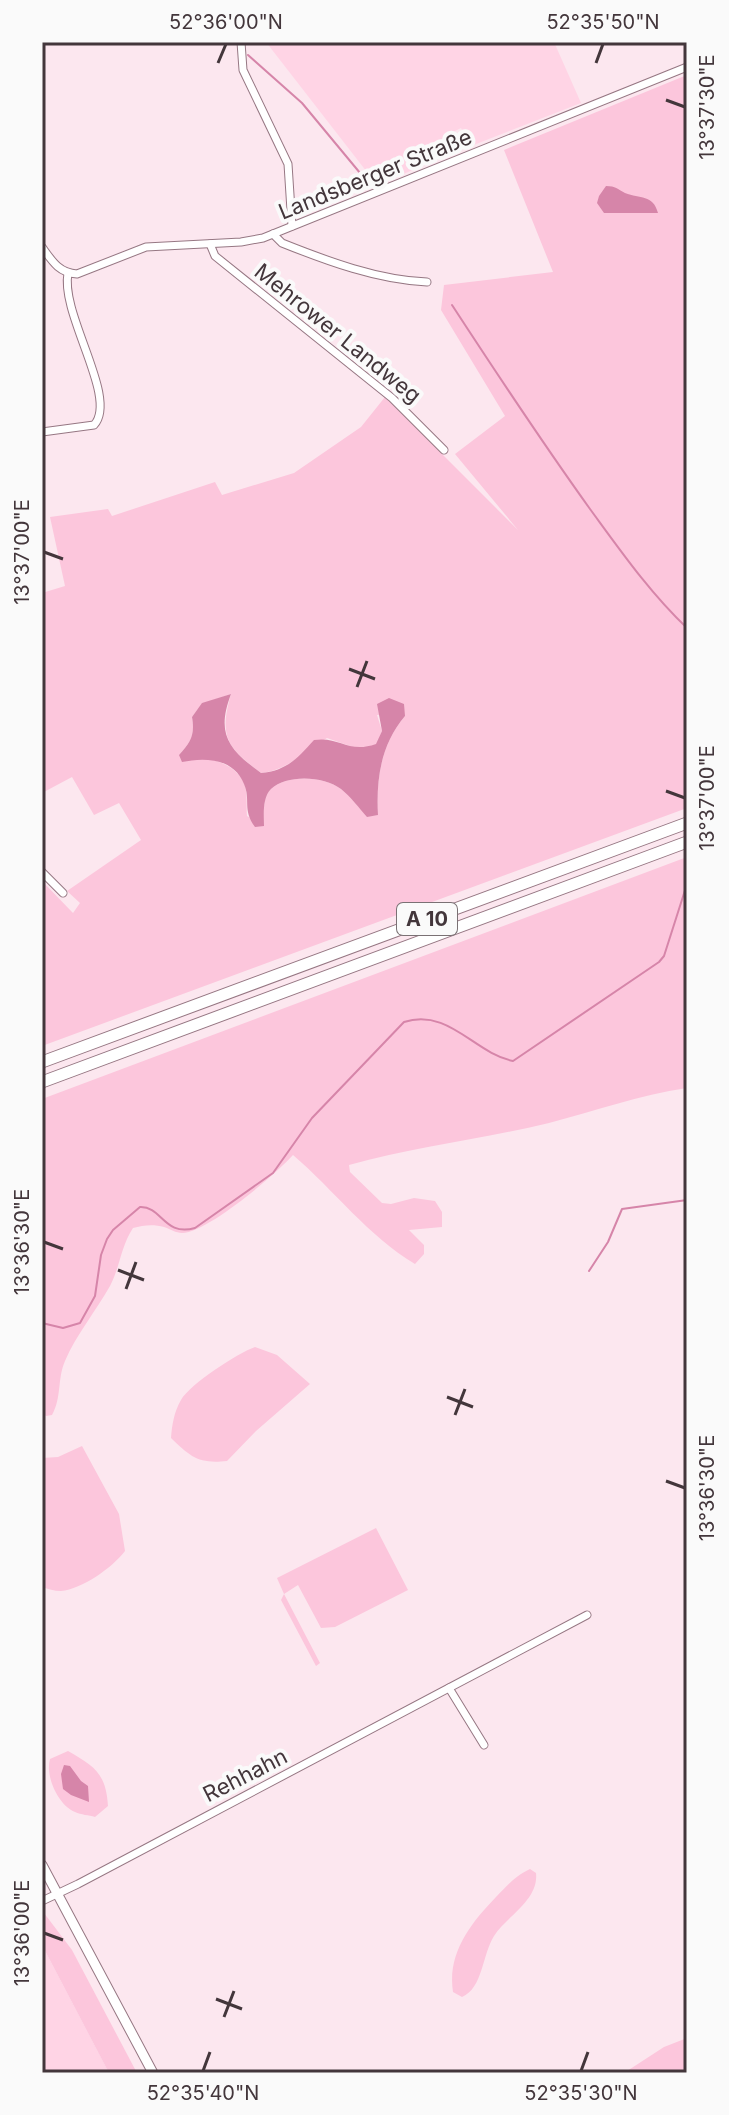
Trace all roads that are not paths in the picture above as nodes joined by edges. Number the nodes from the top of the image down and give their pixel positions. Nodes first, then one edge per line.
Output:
1 (241, 42) edge
2 (687, 67) edge
3 (292, 226) junction
4 (273, 234) junction
5 (210, 244) junction
6 (42, 247) edge
7 (68, 273) junction
8 (427, 282) dead end
9 (42, 432) edge
10 (444, 450) dead end
11 (687, 823) edge
12 (687, 842) edge
13 (42, 872) edge
14 (63, 893) dead end
15 (42, 1062) edge
16 (42, 1082) edge
17 (587, 1615) dead end
18 (449, 1688) junction
19 (484, 1745) dead end
20 (42, 1865) edge
21 (56, 1893) junction
22 (42, 1901) edge
23 (153, 2073) edge

1 - 3 street
2 - 3 street, Landsberger Straße
3 - 4 street, Landsberger Straße
4 - 5 street, Landsberger Straße
4 - 8 street
5 - 7 street, Landsberger Straße
5 - 10 street, Mehrower Landweg
6 - 7 street
7 - 9 street
11 - 15 highway, A 10
12 - 16 highway, A 10
13 - 14 street
17 - 18 street, Rehhahn
18 - 19 street
18 - 21 street, Rehhahn
20 - 21 main road
21 - 22 street, Rehhahn
21 - 23 main road

